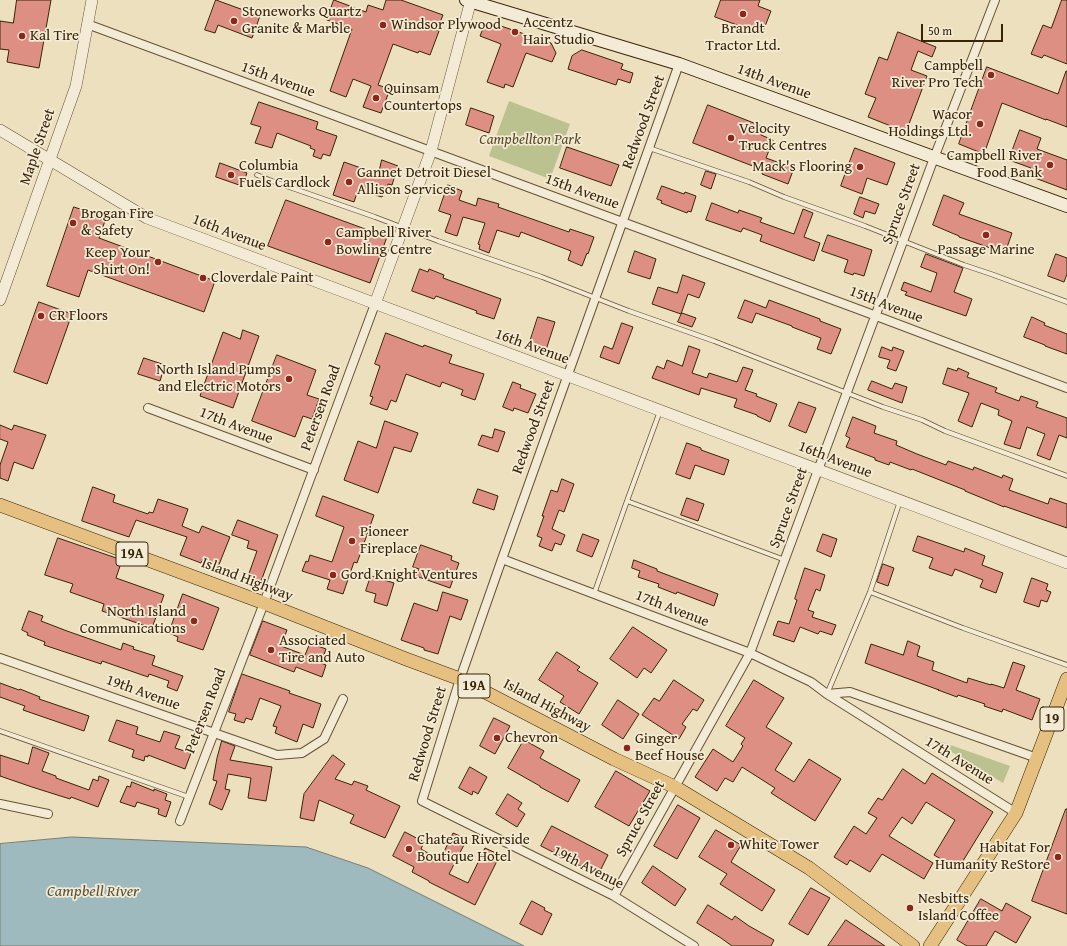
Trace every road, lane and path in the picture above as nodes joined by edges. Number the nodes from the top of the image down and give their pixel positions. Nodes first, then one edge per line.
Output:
1 (92, 0) edge
2 (470, 0) edge
3 (995, 0) edge
4 (87, 24) junction
5 (679, 64) junction
6 (0, 130) edge
7 (649, 148) junction
8 (431, 151) junction
9 (934, 158) junction
10 (50, 160) junction
11 (257, 175) dead end
12 (1067, 206) edge
13 (623, 222) junction
14 (403, 228) junction
15 (903, 242) junction
16 (596, 298) junction
17 (0, 300) edge
18 (1067, 302) edge
19 (375, 304) junction
20 (876, 316) junction
21 (568, 376) junction
22 (1067, 388) edge
23 (847, 393) junction
24 (148, 408) dead end
25 (660, 411) junction
26 (314, 470) junction
27 (818, 470) junction
28 (1067, 476) edge
29 (627, 501) junction
30 (900, 501) junction
31 (0, 505) edge
32 (502, 559) junction
33 (785, 560) junction
34 (1067, 563) edge
35 (870, 592) junction
36 (594, 594) junction
37 (264, 603) junction
38 (750, 653) junction
39 (0, 658) edge
40 (1067, 665) edge
41 (460, 679) junction
42 (1067, 679) edge
43 (827, 694) junction
44 (343, 699) dead end
45 (0, 730) edge
46 (214, 733) junction
47 (1037, 758) junction
48 (675, 787) junction
49 (189, 797) junction
50 (422, 801) joint
51 (0, 804) edge
52 (1016, 813) junction
53 (48, 814) dead end
54 (180, 821) dead end
55 (614, 896) junction
56 (694, 946) edge
57 (913, 946) edge
58 (930, 946) edge

1 - 4 street, Maple Street
2 - 5 main road, 14th Avenue
2 - 8 street, Petersen Road
3 - 9 street, Spruce Street
4 - 8 street, 15th Avenue
4 - 10 street, Maple Street
5 - 7 street, Redwood Street
5 - 9 main road, 14th Avenue
6 - 10 street, 16th Avenue
7 - 13 street, Redwood Street
7 - 15 lane
8 - 13 street, 15th Avenue
8 - 14 street, Petersen Road
9 - 12 main road, 14th Avenue
9 - 15 street, Spruce Street
10 - 17 street, Maple Street
10 - 19 street, 16th Avenue
11 - 14 lane
13 - 16 street, Redwood Street
13 - 20 street, 15th Avenue
14 - 16 lane
14 - 19 street, Petersen Road
15 - 18 lane
15 - 20 street, Spruce Street
16 - 21 street, Redwood Street
16 - 23 lane
19 - 21 street, 16th Avenue
19 - 26 street, Petersen Road
20 - 22 street, 15th Avenue
20 - 23 street, Spruce Street
21 - 25 street, 16th Avenue
21 - 32 street, Redwood Street
23 - 27 street, Spruce Street
23 - 28 lane
24 - 26 street, 17th Avenue
25 - 27 street, 16th Avenue
25 - 29 lane
26 - 37 street, Petersen Road
27 - 30 street, 16th Avenue
27 - 33 street, Spruce Street
29 - 33 lane
29 - 36 lane
30 - 34 street, 16th Avenue
30 - 35 lane
31 - 37 main road, Island Highway / 19A
32 - 36 street, 17th Avenue
32 - 41 street, Redwood Street
33 - 38 street, Spruce Street
35 - 40 lane
35 - 43 lane
36 - 38 street, 17th Avenue
37 - 41 main road, Island Highway / 19A
37 - 46 street, Petersen Road
38 - 43 street, 17th Avenue
38 - 48 street, Spruce Street
39 - 46 street, 19th Avenue
41 - 48 main road, Island Highway / 19A
41 - 50 street, Redwood Street
42 - 47 main road, 19
43 - 47 street, 17th Avenue
43 - 52 street, 17th Avenue
44 - 46 street, 19th Avenue
45 - 49 lane
46 - 49 street, Petersen Road
47 - 52 main road, 19
48 - 55 street, Spruce Street
48 - 57 main road, Island Highway / 19A
49 - 54 street, Petersen Road
50 - 55 street, 19th Avenue
51 - 53 street
52 - 58 main road, 19
55 - 56 street, 19th Avenue

